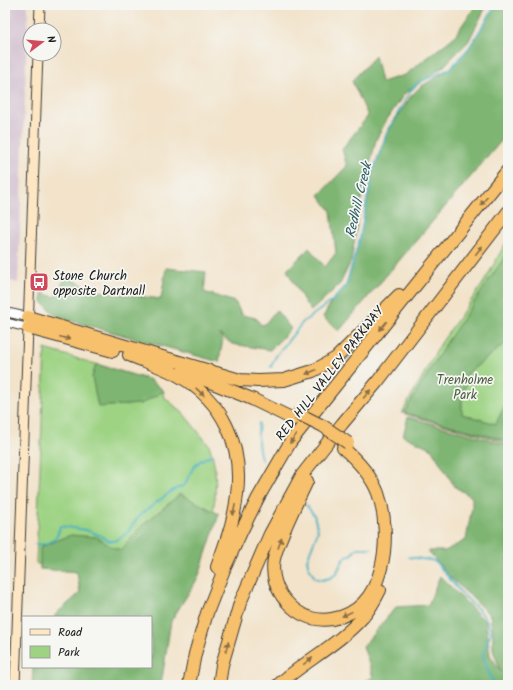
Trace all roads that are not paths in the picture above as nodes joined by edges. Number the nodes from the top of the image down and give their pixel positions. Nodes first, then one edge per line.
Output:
1 (40, 5) edge
2 (39, 22) edge
3 (38, 62) edge
4 (508, 170) edge
5 (508, 212) edge
6 (451, 241) junction
7 (5, 312) edge
8 (5, 322) edge
9 (28, 322) junction
10 (129, 355) junction
11 (194, 367) junction
12 (295, 416) junction
13 (342, 424) junction
14 (346, 445) junction
15 (207, 613) junction
16 (15, 685) edge
17 (189, 685) edge
18 (219, 685) edge
19 (278, 685) edge

1 - 2 main road
3 - 9 main road
4 -> 6 highway, RED HILL VALLEY PARKWAY
13 -> 5 highway
6 -> 11 highway
6 -> 15 highway, RED HILL VALLEY PARKWAY
7 - 9 street
8 - 9 street
9 -> 10 highway
9 - 11 highway
9 - 16 main road
10 - 12 highway
10 -> 15 highway
11 - 12 highway
12 - 14 highway
14 -> 13 highway
18 -> 13 highway
19 -> 14 highway
15 - 17 highway, RED HILL VALLEY PARKWAY

